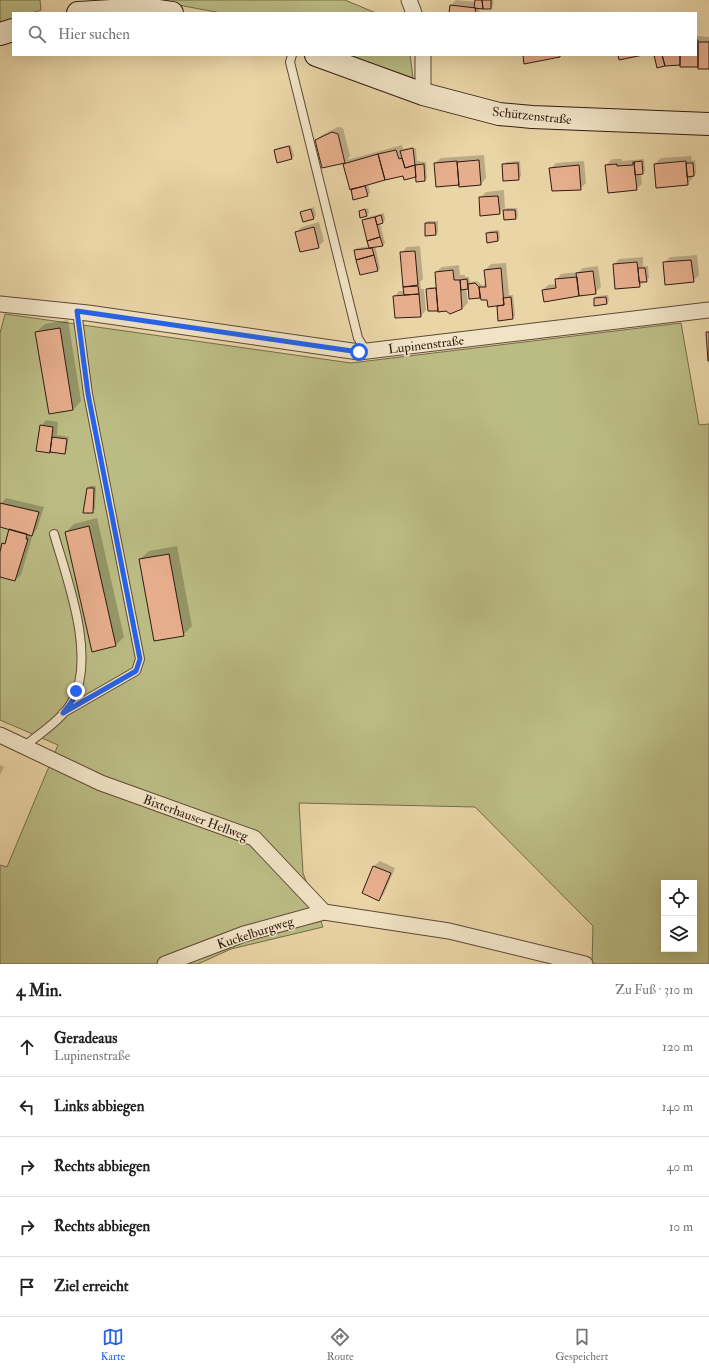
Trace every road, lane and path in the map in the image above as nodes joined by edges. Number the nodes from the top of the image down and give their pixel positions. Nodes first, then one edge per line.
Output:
1 (409, 0) edge
2 (117, 5) edge
3 (83, 12) edge
4 (163, 12) edge
5 (414, 12) edge
6 (12, 30) edge
7 (0, 34) edge
8 (292, 56) edge
9 (319, 56) edge
10 (423, 56) edge
11 (422, 94) junction
12 (709, 124) edge
13 (0, 304) edge
14 (709, 310) edge
15 (77, 311) junction
16 (366, 351) junction
17 (54, 534) dead end
18 (63, 713) junction
19 (0, 735) edge
20 (25, 746) junction
21 (324, 912) junction
22 (165, 964) edge
23 (585, 964) edge

1 - 5 street
2 - 3 street
2 - 4 street
6 - 7 street
8 - 16 lane
9 - 11 street, Schützenstraße
10 - 11 street
11 - 12 street, Schützenstraße
13 - 15 street, Lupinenstraße
14 - 16 street, Lupinenstraße
15 - 16 street, Lupinenstraße
15 - 18 lane
17 - 18 lane
18 - 20 lane
19 - 20 street, Bixterhauser Hellweg
20 - 21 street, Bixterhauser Hellweg
21 - 22 street, Kuckelburgweg
21 - 23 street

